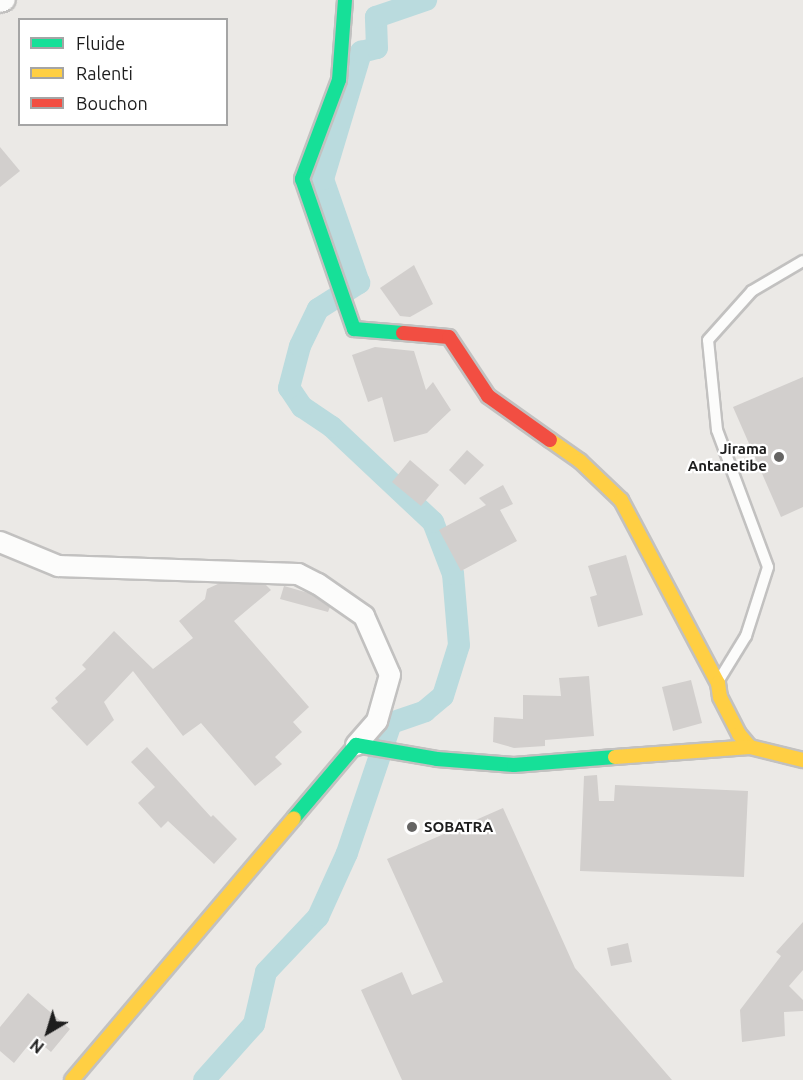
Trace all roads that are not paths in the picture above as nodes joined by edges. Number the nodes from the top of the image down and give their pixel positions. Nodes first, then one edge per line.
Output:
1 (5, 0) edge
2 (345, 0) edge
3 (0, 3) edge
4 (803, 261) edge
5 (0, 542) edge
6 (718, 683) junction
7 (356, 745) junction
8 (750, 747) junction
9 (803, 760) edge
10 (72, 1080) edge

1 - 3 street
2 - 6 street
4 - 6 lane
5 - 7 street
6 - 8 street
7 - 8 street
7 - 10 street
8 - 9 street

